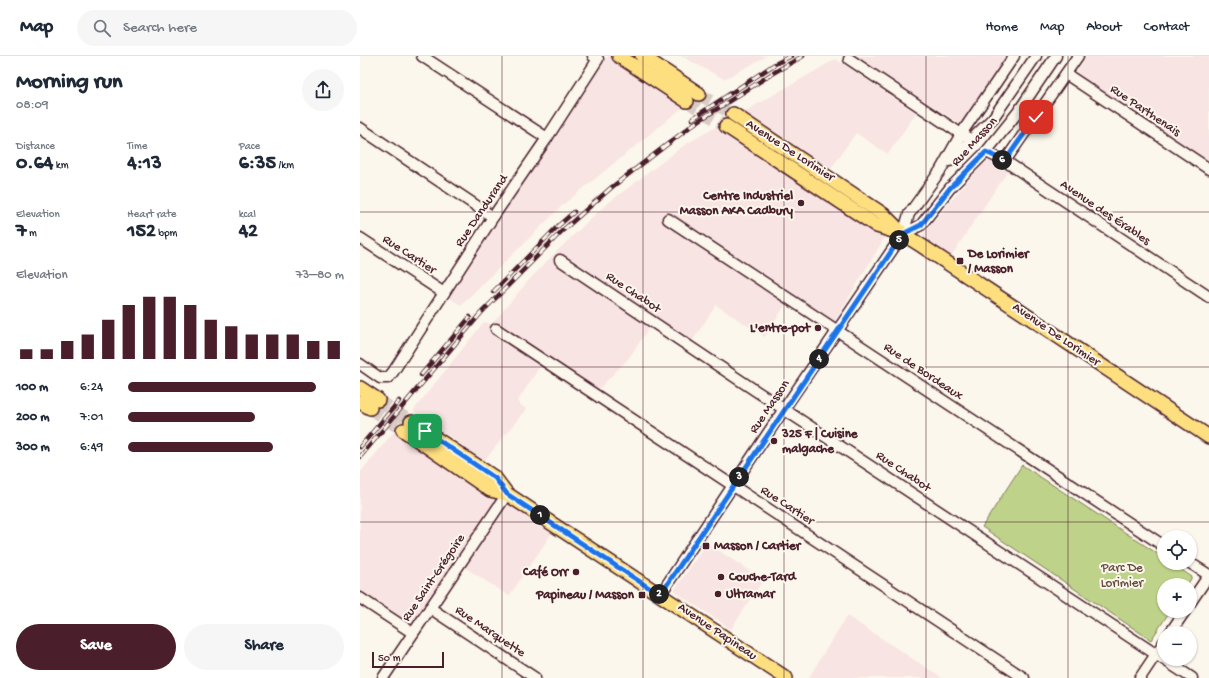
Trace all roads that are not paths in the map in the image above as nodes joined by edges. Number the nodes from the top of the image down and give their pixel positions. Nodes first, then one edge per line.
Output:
1 (422, 56) edge
2 (619, 56) edge
3 (642, 56) edge
4 (1014, 56) edge
5 (1036, 56) edge
6 (1056, 56) edge
7 (1078, 56) edge
8 (595, 58) edge
9 (849, 60) dead end
10 (1066, 74) junction
11 (699, 94) tunnel mouth
12 (687, 101) tunnel mouth
13 (733, 114) tunnel mouth
14 (726, 126) tunnel mouth
15 (360, 128) edge
16 (961, 134) junction
17 (974, 137) junction
18 (547, 138) junction
19 (986, 152) junction
20 (1005, 161) junction
21 (1209, 169) edge
22 (940, 171) junction
23 (492, 217) junction
24 (668, 219) dead end
25 (903, 234) junction
26 (360, 238) edge
27 (560, 260) dead end
28 (444, 293) junction
29 (1209, 298) edge
30 (496, 329) dead end
31 (838, 331) junction
32 (360, 364) edge
33 (360, 388) edge
34 (369, 403) tunnel mouth
35 (784, 408) junction
36 (407, 426) tunnel mouth
37 (1209, 437) edge
38 (733, 486) junction
39 (507, 494) junction
40 (1157, 541) edge
41 (1197, 567) edge
42 (1209, 575) edge
43 (1197, 593) edge
44 (660, 595) junction
45 (360, 598) edge
46 (430, 608) junction
47 (413, 633) junction
48 (1157, 652) edge
49 (1155, 655) junction
50 (383, 678) edge
51 (535, 678) edge
52 (786, 678) edge
53 (1024, 678) edge
54 (1140, 678) edge
55 (1192, 678) edge

1 - 18 street
2 - 12 main road
3 - 11 main road
4 - 16 street, Rue Masson
5 - 17 street, Rue Masson
6 - 19 street, Rue Masson
7 - 10 street
8 - 18 street, Rue Dandurand
9 - 16 street
10 - 20 street
10 - 21 street, Rue Parthenais
13 - 25 main road, Avenue De Lorimier
14 - 25 main road, Avenue De Lorimier
15 - 23 street
16 - 17 street
16 - 22 street, Rue Masson
17 - 22 street, Rue Masson
18 - 23 street, Rue Dandurand
19 - 20 street, Avenue des Érables
19 - 25 street, Rue Masson
20 - 29 street, Avenue des Érables
22 - 25 street, Rue Masson
23 - 28 street, Rue Dandurand
24 - 31 street, Rue de Bordeaux
25 - 31 street, Rue Masson
25 - 37 main road, Avenue De Lorimier
26 - 28 street, Rue Cartier
27 - 35 street, Rue Chabot
28 - 32 street, Rue Dandurand
30 - 38 street, Rue Cartier
31 - 35 street, Rue Masson
31 - 40 street, Rue de Bordeaux
33 - 34 main road
35 - 38 street, Rue Masson
35 - 49 street, Rue Chabot
36 - 39 main road, Avenue Papineau
38 - 44 street, Rue Masson
38 - 53 street, Rue Cartier
39 - 44 main road, Avenue Papineau
39 - 46 street, Rue Saint-Grégoire
41 - 42 street
42 - 43 street
44 - 52 main road, Avenue Papineau
45 - 47 street
46 - 47 street, Rue Saint-Grégoire
46 - 51 street, Rue Marquette
47 - 50 street, Rue Saint-Grégoire
48 - 49 street
49 - 54 street
49 - 55 street, Rue Chabot

